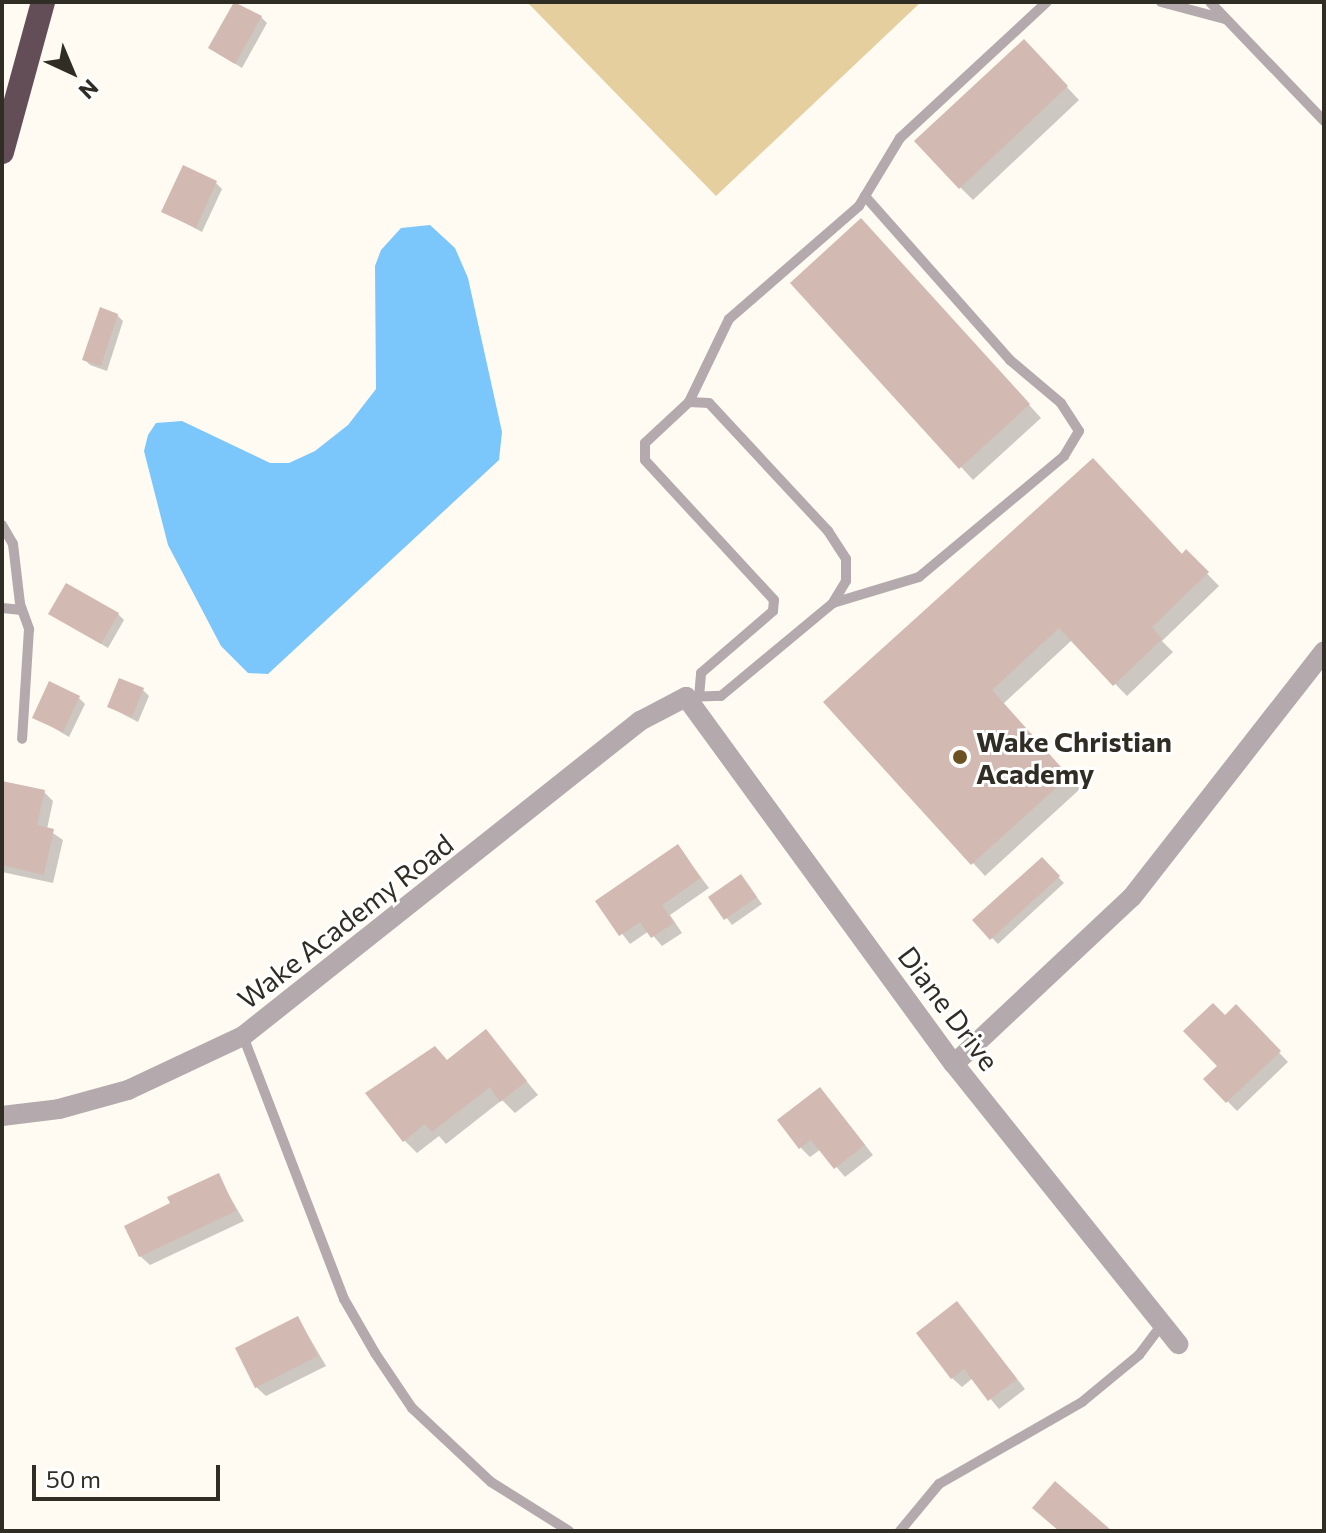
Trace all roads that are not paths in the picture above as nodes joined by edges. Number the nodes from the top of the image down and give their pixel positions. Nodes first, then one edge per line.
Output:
1 (43, 2) edge
2 (1047, 2) edge
3 (1161, 2) edge
4 (1210, 2) edge
5 (1227, 20) junction
6 (1324, 121) edge
7 (2, 152) edge
8 (865, 196) junction
9 (689, 402) junction
10 (2, 525) edge
11 (833, 603) junction
12 (2, 608) edge
13 (22, 610) junction
14 (1324, 651) edge
15 (693, 697) junction
16 (22, 739) dead end
17 (243, 1036) junction
18 (954, 1064) junction
19 (2, 1116) edge
20 (1162, 1324) junction
21 (1178, 1344) dead end
22 (569, 1531) edge
23 (900, 1531) edge

1 - 7 highway
2 - 8 lane
3 - 5 lane
4 - 5 lane
5 - 6 lane
8 - 9 lane
8 - 11 lane
9 - 11 lane
9 - 15 lane
10 - 13 lane
11 - 15 lane
12 - 13 lane
13 - 16 lane
14 - 18 street
15 - 17 street, Wake Academy Road
15 - 18 street, Diane Drive
17 - 19 street, Wake Academy Road
17 - 22 lane
18 - 20 street, Diane Drive
20 - 21 street, Diane Drive
20 - 23 lane

